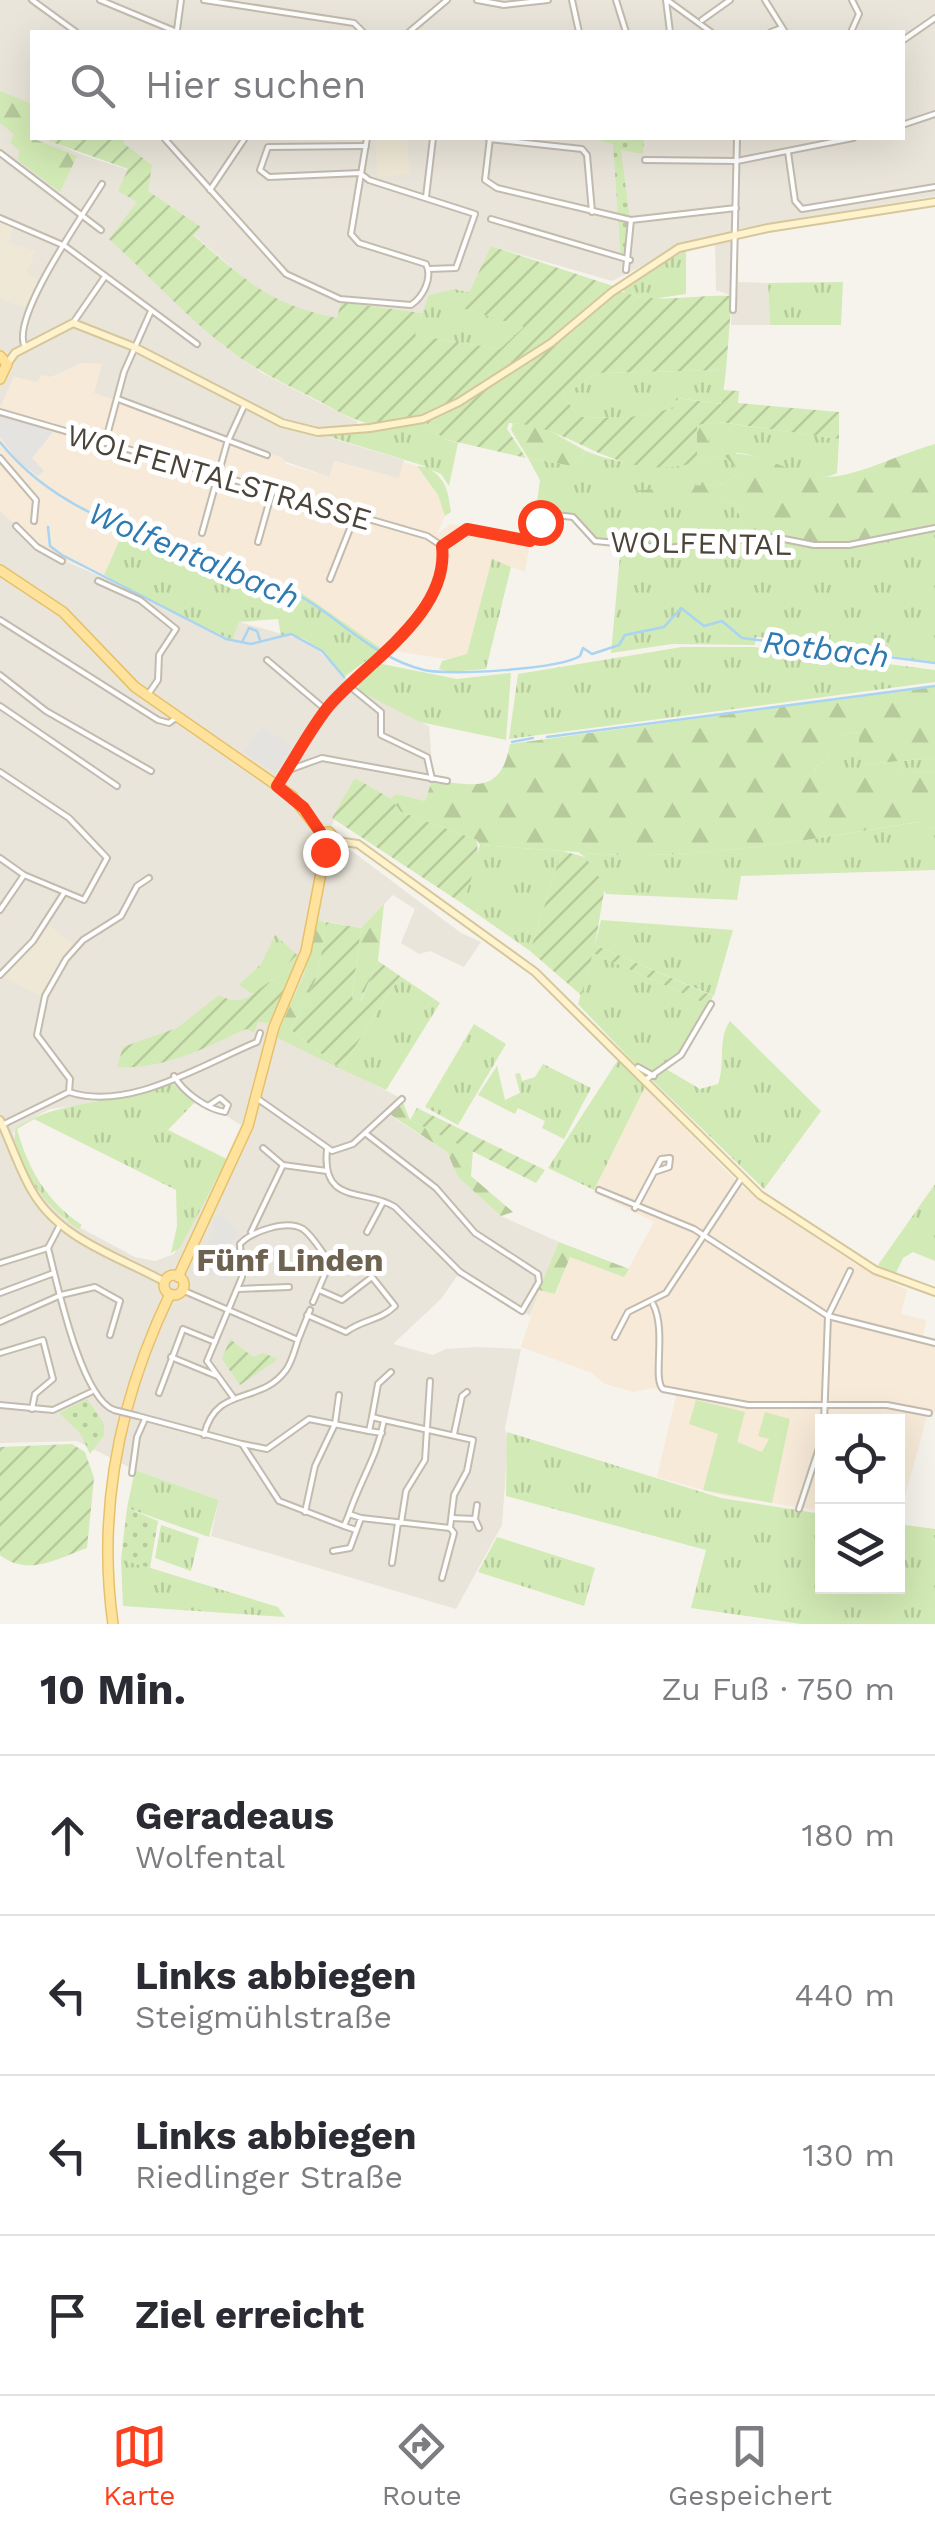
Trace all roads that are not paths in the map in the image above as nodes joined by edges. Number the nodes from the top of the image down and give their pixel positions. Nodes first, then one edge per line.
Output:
1 (32, 0) edge
2 (100, 0) edge
3 (180, 0) edge
4 (204, 0) edge
5 (447, 0) edge
6 (478, 0) edge
7 (548, 0) edge
8 (572, 0) edge
9 (616, 0) edge
10 (667, 0) edge
11 (730, 0) edge
12 (765, 0) edge
13 (778, 0) edge
14 (852, 0) edge
15 (770, 7) junction
16 (935, 18) edge
17 (700, 22) junction
18 (73, 30) edge
19 (172, 30) edge
20 (177, 30) edge
21 (361, 30) edge
22 (411, 30) edge
23 (580, 30) edge
24 (625, 30) edge
25 (670, 30) edge
26 (709, 30) edge
27 (784, 30) edge
28 (851, 30) edge
29 (905, 40) edge
30 (935, 114) edge
31 (905, 124) edge
32 (166, 140) edge
33 (244, 140) edge
34 (367, 140) edge
35 (434, 140) edge
36 (490, 140) edge
37 (504, 140) edge
38 (737, 140) edge
39 (822, 140) edge
40 (845, 140) edge
41 (823, 145) junction
42 (366, 146) junction
43 (788, 152) junction
44 (0, 153) edge
45 (646, 160) dead end
46 (736, 161) junction
47 (360, 173) junction
48 (102, 184) dead end
49 (935, 187) edge
50 (210, 190) junction
51 (426, 198) junction
52 (935, 202) edge
53 (736, 208) junction
54 (592, 212) junction
55 (84, 216) junction
56 (0, 218) edge
57 (491, 219) dead end
58 (631, 220) junction
59 (101, 230) dead end
60 (735, 234) junction
61 (66, 246) junction
62 (630, 260) junction
63 (429, 269) junction
64 (626, 270) dead end
65 (105, 276) junction
66 (733, 310) dead end
67 (151, 311) junction
68 (72, 322) junction
69 (197, 344) dead end
70 (26, 347) junction
71 (134, 347) junction
72 (2, 358) edge
73 (0, 379) edge
74 (118, 399) junction
75 (244, 406) junction
76 (0, 412) edge
77 (227, 443) junction
78 (104, 444) junction
79 (267, 455) dead end
80 (0, 458) edge
81 (218, 476) junction
82 (272, 492) junction
83 (355, 516) junction
84 (34, 521) dead end
85 (16, 526) dead end
86 (935, 528) edge
87 (202, 533) dead end
88 (258, 542) dead end
89 (440, 544) junction
90 (62, 561) dead end
91 (0, 570) edge
92 (330, 579) dead end
93 (98, 581) dead end
94 (0, 620) edge
95 (267, 660) dead end
96 (0, 675) edge
97 (348, 685) junction
98 (147, 696) junction
99 (0, 706) edge
100 (326, 710) junction
101 (177, 717) junction
102 (151, 771) dead end
103 (286, 771) junction
104 (0, 772) edge
105 (432, 779) junction
106 (448, 781) dead end
107 (117, 786) dead end
108 (277, 786) junction
109 (321, 833) junction
110 (337, 841) junction
111 (325, 852) junction
112 (0, 858) edge
113 (24, 874) junction
114 (149, 878) dead end
115 (64, 893) junction
116 (0, 910) edge
117 (0, 975) edge
118 (710, 1004) dead end
119 (260, 1032) dead end
120 (638, 1067) dead end
121 (174, 1076) junction
122 (654, 1076) junction
123 (644, 1081) junction
124 (69, 1092) junction
125 (253, 1097) junction
126 (402, 1099) dead end
127 (208, 1106) dead end
128 (1, 1122) edge
129 (365, 1133) junction
130 (263, 1148) dead end
131 (327, 1150) junction
132 (282, 1165) junction
133 (327, 1171) junction
134 (654, 1172) dead end
135 (740, 1178) junction
136 (599, 1190) dead end
137 (384, 1201) junction
138 (635, 1208) junction
139 (60, 1225) junction
140 (251, 1232) junction
141 (368, 1232) dead end
142 (703, 1236) junction
143 (48, 1248) junction
144 (0, 1263) edge
145 (850, 1271) dead end
146 (54, 1274) junction
147 (178, 1276) junction
148 (165, 1282) junction
149 (290, 1287) dead end
150 (238, 1288) junction
151 (182, 1290) junction
152 (319, 1290) junction
153 (935, 1292) edge
154 (0, 1293) edge
155 (170, 1294) junction
156 (61, 1295) junction
157 (313, 1302) dead end
158 (652, 1304) junction
159 (229, 1309) junction
160 (828, 1316) junction
161 (0, 1322) edge
162 (110, 1334) dead end
163 (616, 1337) dead end
164 (298, 1340) junction
165 (215, 1342) junction
166 (935, 1343) edge
167 (0, 1353) edge
168 (171, 1358) junction
169 (207, 1361) junction
170 (203, 1370) junction
171 (391, 1372) dead end
172 (217, 1376) junction
173 (430, 1381) dead end
174 (92, 1391) junction
175 (467, 1392) dead end
176 (159, 1393) dead end
177 (339, 1394) dead end
178 (233, 1397) junction
179 (0, 1405) edge
180 (825, 1406) junction
181 (32, 1409) junction
182 (824, 1414) edge
183 (929, 1414) dead end
184 (372, 1417) junction
185 (145, 1419) junction
186 (384, 1420) junction
187 (336, 1424) junction
188 (427, 1428) junction
189 (369, 1431) junction
190 (382, 1434) junction
191 (204, 1435) junction
192 (454, 1435) junction
193 (242, 1444) junction
194 (132, 1472) dead end
195 (815, 1479) edge
196 (477, 1505) dead end
197 (799, 1508) dead end
198 (305, 1512) junction
199 (349, 1514) junction
200 (361, 1518) junction
201 (452, 1518) junction
202 (475, 1519) junction
203 (400, 1523) junction
204 (344, 1526) junction
205 (450, 1528) junction
206 (479, 1528) dead end
207 (356, 1530) junction
208 (333, 1551) dead end
209 (392, 1563) dead end
210 (442, 1578) dead end
211 (112, 1624) edge

1 - 18 street
2 - 19 street
3 - 20 street
4 - 21 street
5 - 22 street
6 - 7 street
8 - 23 street
9 - 24 street
10 - 17 street
10 - 25 street
11 - 17 street
12 - 15 street
13 - 15 street
14 - 28 street
15 - 27 street
16 - 29 street
17 - 26 street
30 - 31 street
32 - 50 street
33 - 50 street
34 - 42 street
35 - 51 street
36 - 54 street
37 - 54 street
38 - 46 street
39 - 41 street
40 - 41 street
41 - 43 street
42 - 47 street
42 - 47 street
43 - 46 street
43 - 49 street
44 - 55 street
45 - 46 street
46 - 53 street
47 - 51 street
47 - 63 street
48 - 55 street
50 - 63 street
51 - 63 street
52 - 60 main road
53 - 58 street
53 - 60 street
54 - 58 street
55 - 59 street
55 - 61 street
56 - 61 street
57 - 62 street
58 - 62 street
60 - 66 street
60 - 75 main road
61 - 65 street
61 - 70 street
62 - 64 street
65 - 67 street
65 - 68 street
67 - 69 street
67 - 71 street
68 - 70 main road
68 - 71 main road
70 - 72 main road
71 - 74 street
71 - 75 main road
72 - 73 main road
74 - 77 street
74 - 78 street
75 - 77 street
76 - 78 street, WOLFENTALSTRASSE
77 - 79 street
77 - 81 street
78 - 81 street, WOLFENTALSTRASSE
80 - 84 street
81 - 82 street, WOLFENTALSTRASSE
81 - 87 street
82 - 83 street, WOLFENTALSTRASSE
82 - 88 street
83 - 89 street, WOLFENTALSTRASSE
83 - 92 street
85 - 90 street
86 - 89 street, WOLFENTAL
89 - 97 street
91 - 98 main road
93 - 98 street
94 - 101 street
95 - 100 street
96 - 102 street
97 - 100 street
97 - 105 street
98 - 101 main road
99 - 107 street
100 - 103 street
101 - 108 main road
103 - 105 street
103 - 108 street
104 - 115 street
105 - 106 street
108 - 109 main road
109 - 110 main road
109 - 111 main road
110 - 111 main road
110 - 123 main road
111 - 125 main road
112 - 113 street
113 - 115 street
113 - 116 street
114 - 124 street
115 - 117 street
118 - 122 street
119 - 121 street
120 - 122 street
121 - 124 street
121 - 127 street
122 - 123 street
123 - 135 main road
124 - 128 street
125 - 131 street
125 - 147 main road
126 - 129 street
128 - 139 main road
129 - 131 street
129 - 137 street
130 - 132 street
131 - 133 street
132 - 133 street
132 - 140 street
133 - 137 street
134 - 138 street
135 - 142 street
135 - 153 main road
136 - 138 street
137 - 141 street
138 - 142 street
139 - 143 street
139 - 148 main road
140 - 150 street
140 - 152 street
142 - 158 street
142 - 160 street
143 - 144 street
143 - 146 street
145 - 160 street
146 - 154 street
146 - 156 street
147 - 148 main road
147 - 151 main road
148 - 155 main road
149 - 150 street
150 - 159 street
151 - 155 main road
151 - 159 street
152 - 157 street
152 - 164 street
155 - 211 main road
156 - 161 street
156 - 162 street
156 - 174 street
158 - 163 street
158 - 180 street
159 - 164 street
159 - 165 street
160 - 166 street
160 - 180 street
164 - 178 street
165 - 168 street
165 - 169 street
167 - 181 street
168 - 170 street
168 - 176 street
169 - 170 street
169 - 172 street
170 - 172 street
171 - 184 street
172 - 178 street
173 - 188 street
174 - 181 street
174 - 185 street, bridge
175 - 192 street
177 - 187 street
178 - 191 street
179 - 181 street
180 - 182 street
180 - 183 street
184 - 186 street
184 - 189 street
185 - 191 street
185 - 194 street
186 - 188 street
186 - 190 street
187 - 189 street
187 - 193 street
187 - 198 street
188 - 192 street
188 - 203 street
189 - 190 street
190 - 199 street
191 - 193 street
192 - 201 street
193 - 198 street
195 - 197 street
196 - 202 street
198 - 204 street
199 - 200 street
199 - 204 street
200 - 203 street
200 - 207 street
201 - 202 street
201 - 205 street
202 - 206 street
203 - 205 street
203 - 209 street
204 - 207 street
205 - 210 street
207 - 208 street

